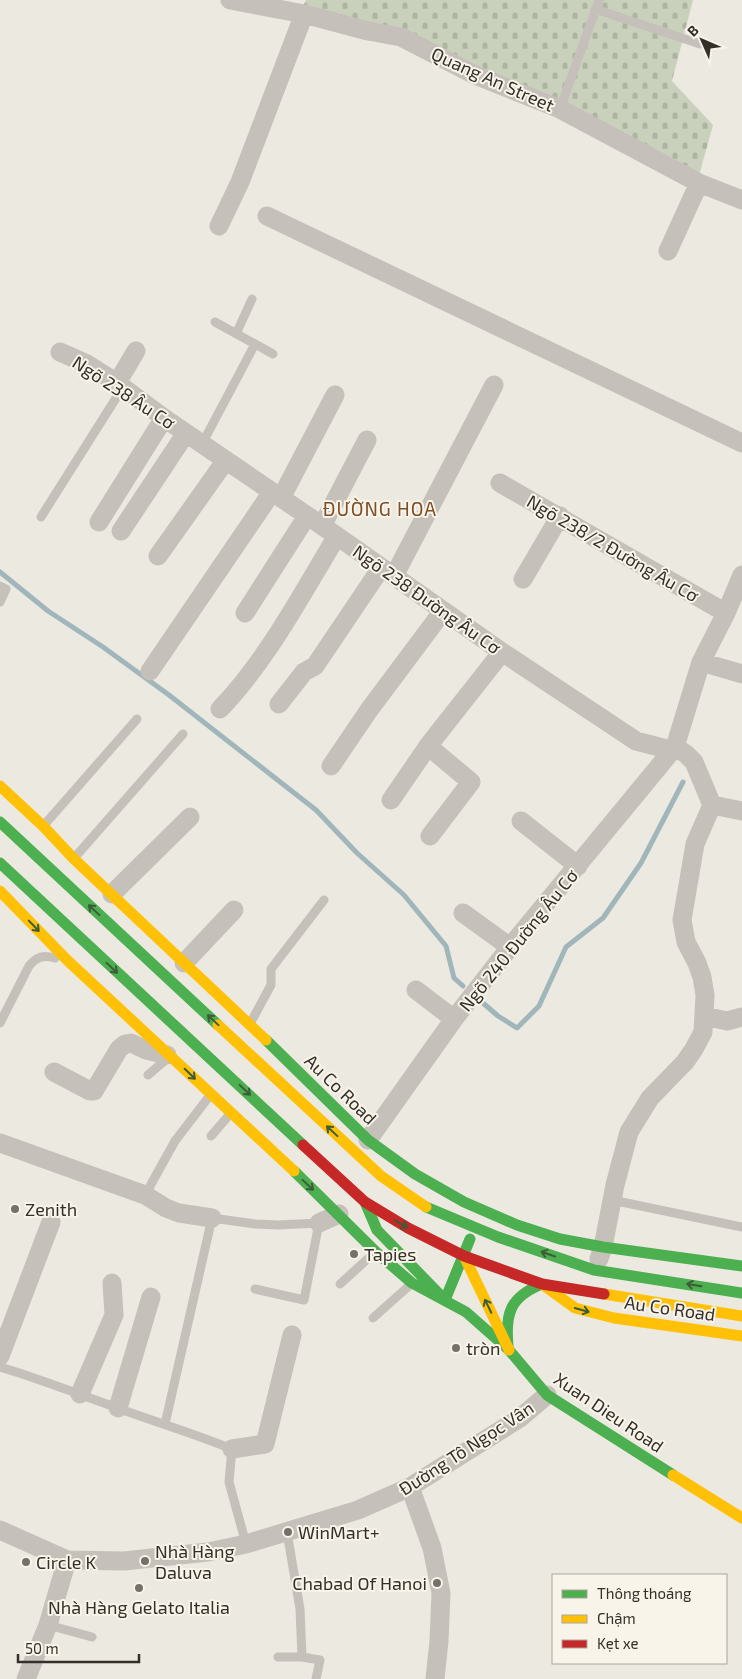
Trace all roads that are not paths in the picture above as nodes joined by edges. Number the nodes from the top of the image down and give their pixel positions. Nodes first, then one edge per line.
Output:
1 (230, 0) edge
2 (599, 0) edge
3 (596, 9) junction
4 (304, 14) junction
5 (700, 44) dead end
6 (560, 109) junction
7 (699, 183) junction
8 (742, 200) edge
9 (267, 216) dead end
10 (219, 226) dead end
11 (668, 251) dead end
12 (252, 299) dead end
13 (215, 322) dead end
14 (236, 334) junction
15 (254, 344) junction
16 (136, 351) dead end
17 (60, 352) dead end
18 (273, 354) dead end
19 (120, 385) junction
20 (494, 385) dead end
21 (335, 395) dead end
22 (164, 418) junction
23 (186, 433) junction
24 (367, 440) dead end
25 (742, 443) edge
26 (202, 444) junction
27 (226, 460) junction
28 (500, 483) dead end
29 (276, 495) junction
30 (560, 516) junction
31 (42, 517) dead end
32 (100, 522) dead end
33 (322, 526) junction
34 (121, 531) dead end
35 (158, 556) dead end
36 (387, 572) junction
37 (741, 578) edge
38 (523, 579) dead end
39 (0, 586) edge
40 (0, 602) edge
41 (443, 610) junction
42 (245, 613) dead end
43 (726, 613) junction
44 (502, 652) junction
45 (701, 662) junction
46 (150, 671) dead end
47 (742, 674) edge
48 (279, 704) dead end
49 (220, 710) dead end
50 (138, 719) dead end
51 (183, 734) dead end
52 (428, 746) junction
53 (675, 747) junction
54 (330, 766) dead end
55 (0, 786) edge
56 (391, 800) dead end
57 (712, 806) junction
58 (742, 811) edge
59 (190, 817) dead end
60 (521, 821) dead end
61 (0, 822) edge
62 (43, 826) junction
63 (430, 836) dead end
64 (74, 858) junction
65 (0, 863) edge
66 (578, 866) junction
67 (58, 875) junction
68 (0, 892) edge
69 (112, 894) junction
70 (36, 898) junction
71 (324, 900) dead end
72 (234, 910) dead end
73 (463, 913) dead end
74 (510, 948) junction
75 (67, 960) junction
76 (184, 962) junction
77 (416, 990) dead end
78 (704, 1016) junction
79 (742, 1017) edge
80 (454, 1019) junction
81 (0, 1023) edge
82 (250, 1025) junction
83 (171, 1055) junction
84 (54, 1072) dead end
85 (148, 1075) dead end
86 (211, 1094) junction
87 (231, 1113) junction
88 (212, 1136) dead end
89 (368, 1140) junction
90 (0, 1143) edge
91 (145, 1195) junction
92 (612, 1200) junction
93 (365, 1202) junction
94 (339, 1214) junction
95 (212, 1218) junction
96 (52, 1222) dead end
97 (319, 1223) junction
98 (742, 1227) edge
99 (474, 1228) junction
100 (604, 1248) junction
101 (376, 1252) junction
102 (464, 1256) junction
103 (742, 1266) edge
104 (594, 1270) junction
105 (112, 1283) dead end
106 (412, 1283) junction
107 (340, 1284) dead end
108 (542, 1284) junction
109 (255, 1289) dead end
110 (742, 1293) edge
111 (151, 1297) dead end
112 (445, 1300) junction
113 (742, 1316) edge
114 (373, 1318) dead end
115 (292, 1335) dead end
116 (742, 1336) edge
117 (509, 1350) junction
118 (0, 1356) edge
119 (0, 1367) edge
120 (80, 1394) junction
121 (547, 1395) junction
122 (118, 1408) junction
123 (165, 1424) junction
124 (232, 1448) junction
125 (410, 1488) junction
126 (742, 1518) edge
127 (0, 1530) edge
128 (287, 1532) junction
129 (246, 1544) junction
130 (67, 1560) junction
131 (48, 1625) junction
132 (92, 1637) dead end
133 (278, 1657) dead end
134 (302, 1657) junction
135 (26, 1679) edge
136 (316, 1679) edge
137 (435, 1679) edge

1 - 4 street, Quang An Street
2 - 3 lane
3 - 5 lane
3 - 6 lane
4 - 6 street, Quang An Street
4 - 10 street
6 - 7 street, Quang An Street
7 - 8 street, Quang An Street
7 - 11 street
9 - 25 street
12 - 14 lane
13 - 14 lane
14 - 15 lane
15 - 18 lane
15 - 26 lane
16 - 19 street
17 - 19 street, Ngõ 238 Âu Cơ
19 - 22 street, Ngõ 238 Âu Cơ
19 - 31 lane
20 - 36 street
21 - 29 street
22 - 23 street, Ngõ 238 Âu Cơ
22 - 32 street
23 - 26 street, Ngõ 238 Đường Âu Cơ
23 - 34 street
24 - 33 street
26 - 27 street, Ngõ 238 Đường Âu Cơ
27 - 29 street, Ngõ 238 Đường Âu Cơ
27 - 35 street
28 - 30 street, Ngõ 238/2 Đường Âu Cơ
29 - 33 street, Ngõ 238 Đường Âu Cơ
29 - 46 street
30 - 38 street
30 - 43 street, Ngõ 238/2 Đường Âu Cơ
33 - 36 street, Ngõ 238 Đường Âu Cơ
33 - 42 street
33 - 49 street
36 - 41 street, Ngõ 238 Đường Âu Cơ
36 - 48 street
37 - 43 street
39 - 40 lane
41 - 44 street, Ngõ 238 Đường Âu Cơ
41 - 54 street
43 - 45 street
44 - 52 street
44 - 53 street, Ngõ 238 Đường Âu Cơ
45 - 47 street
45 - 53 street
50 - 62 lane
51 - 64 lane
52 - 56 street
52 - 63 street
53 - 57 street
53 - 66 street, Ngõ 240 Đường Âu Cơ
55 - 62 main road, Au Co Road
57 - 58 street
57 - 78 street
59 - 69 street
60 - 66 street
61 - 67 main road, Au Co Road
62 - 64 main road, Au Co Road
64 - 69 main road, Au Co Road
65 - 70 main road, Au Co Road
66 - 74 street, Ngõ 240 Đường Âu Cơ
67 - 70 main road
99 -> 67 main road, Au Co Road
68 -> 75 main road
69 - 76 main road, Au Co Road
70 -> 93 main road, Au Co Road
71 - 82 lane
72 - 76 street
73 - 74 street
74 - 80 street, Ngõ 240 Đường Âu Cơ
75 - 81 lane
75 - 83 main road
76 - 82 main road, Au Co Road
77 - 80 street
78 - 79 street
78 - 92 street
80 - 89 street, Ngõ 240 Đường Âu Cơ
82 - 89 main road, Au Co Road
83 - 84 street
83 - 85 lane
83 -> 86 main road
86 - 87 main road
86 - 91 lane
87 - 88 lane
87 -> 94 main road
89 - 100 main road, Au Co Road
90 - 91 street
91 - 95 street
92 - 98 lane
92 - 100 street
93 -> 102 main road, Au Co Road
93 - 112 main road
94 - 97 street
94 - 101 main road
95 - 97 lane
95 - 123 lane
96 - 118 street
97 - 109 lane
99 - 102 main road
104 -> 99 main road, Au Co Road
100 - 103 main road, Au Co Road
100 - 104 street
101 - 106 main road
101 - 107 lane
102 - 108 main road, Au Co Road
102 - 112 main road
117 -> 102 main road
110 -> 104 main road, Au Co Road
105 - 120 street
106 - 112 main road
106 - 114 lane
108 - 113 main road, Au Co Road
108 -> 116 main road, Au Co Road
108 - 117 main road
111 - 122 street
112 - 117 main road, Xuan Dieu Road
115 - 124 street
117 - 121 main road, Xuan Dieu Road
119 - 120 lane
120 - 122 lane
121 - 125 street, Đường Tô Ngọc Vân
121 - 126 main road, Xuan Dieu Road
122 - 123 lane
123 - 124 lane
124 - 129 lane
125 - 128 street, Đường Tô Ngọc Vân
125 - 137 street
127 - 130 street
128 - 129 street, Đường Tô Ngọc Vân
128 - 134 lane
129 - 130 street, Đường Tô Ngọc Vân
130 - 131 street
131 - 132 lane
131 - 135 street
133 - 134 lane
134 - 136 lane

